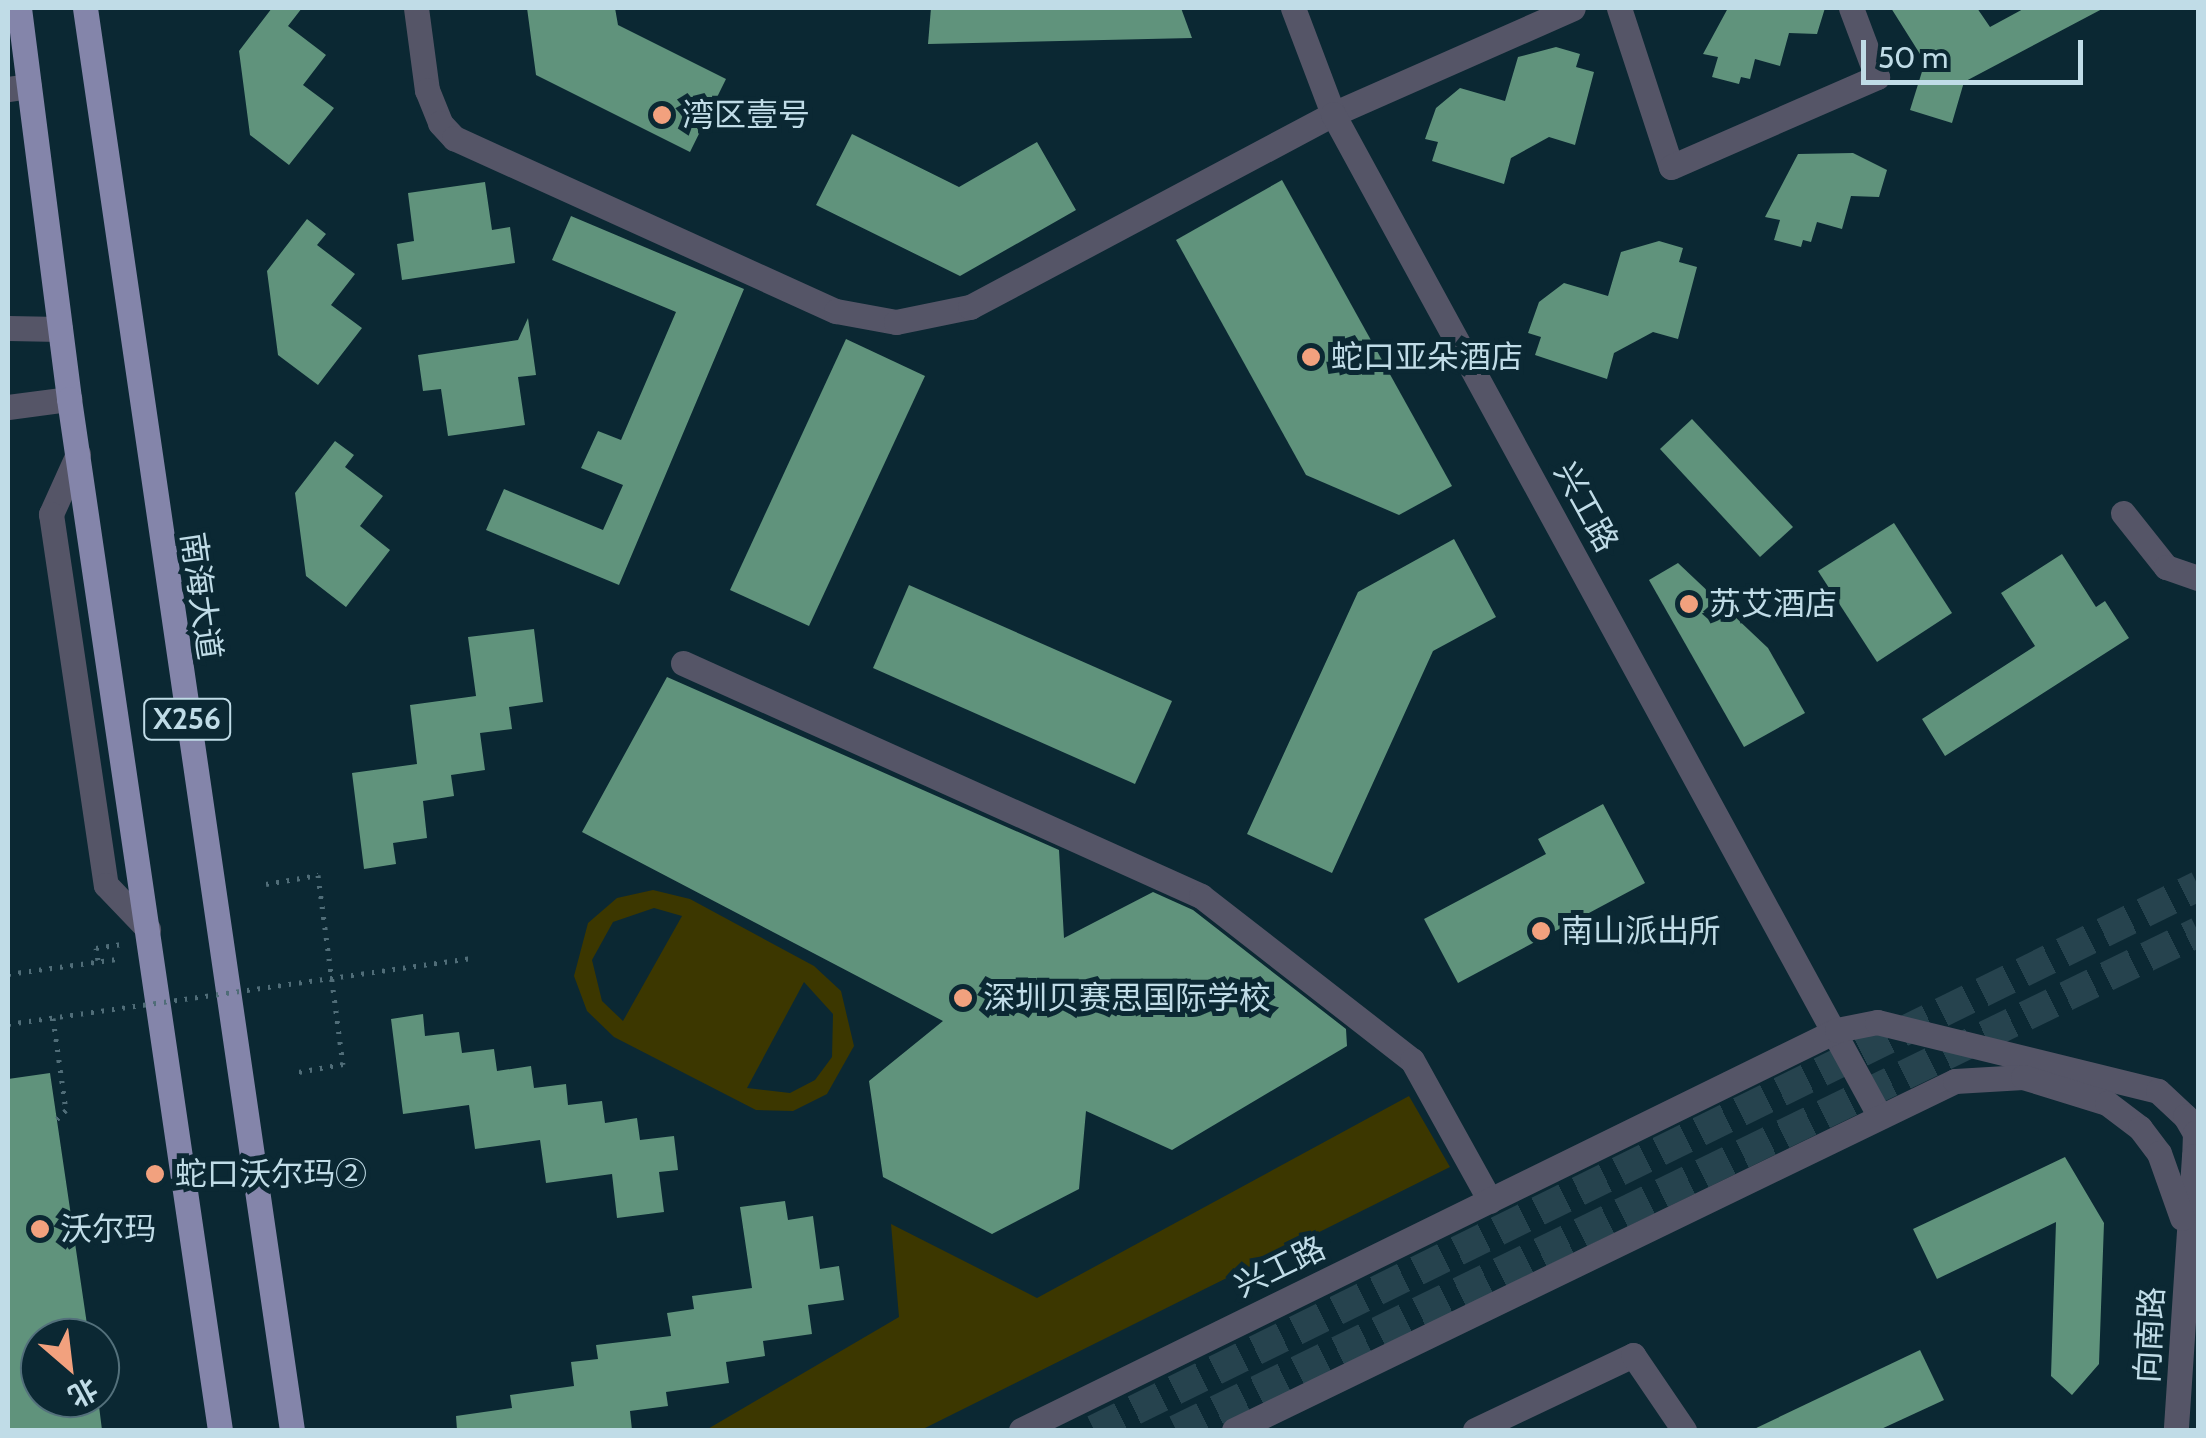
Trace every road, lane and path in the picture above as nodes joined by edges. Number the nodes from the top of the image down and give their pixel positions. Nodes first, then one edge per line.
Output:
1 (85, 8) edge
2 (416, 8) edge
3 (1293, 8) edge
4 (1572, 8) edge
5 (1619, 8) edge
6 (1851, 8) edge
7 (16, 21) edge
8 (18, 88) edge
9 (1333, 114) junction
10 (8, 328) edge
11 (60, 328) junction
12 (69, 400) junction
13 (8, 408) edge
14 (78, 454) junction
15 (2123, 513) dead end
16 (2198, 578) edge
17 (682, 662) dead end
18 (266, 884) dead end
19 (148, 929) junction
20 (473, 958) dead end
21 (98, 962) junction
22 (8, 974) edge
23 (331, 978) junction
24 (128, 991) dead end
25 (130, 1006) junction
26 (53, 1018) junction
27 (8, 1024) edge
28 (1838, 1030) junction
29 (293, 1073) dead end
30 (1879, 1114) junction
31 (57, 1119) dead end
32 (2196, 1132) edge
33 (2159, 1153) junction
34 (1490, 1200) junction
35 (2188, 1243) junction
36 (220, 1430) edge
37 (292, 1430) edge
38 (1021, 1430) edge
39 (1234, 1430) edge
40 (1476, 1430) edge
41 (1684, 1430) edge
42 (2176, 1430) edge

1 - 37 main road, 南海大道 / X256
2 - 9 street
3 - 9 street, 兴工路
4 - 9 street
5 - 6 street
7 - 8 main road, X256
8 - 11 main road, X256
9 - 28 street, 兴工路
10 - 11 street
11 - 12 main road, X256
12 - 13 street
12 - 14 main road, X256
14 - 19 main road, X256
14 - 19 street
15 - 16 street
17 - 34 street
18 - 23 path
19 - 36 main road, X256
20 - 23 path, bridge
21 - 21 path
21 - 22 path
23 - 25 path, bridge
23 - 29 path
24 - 25 path
25 - 26 path, bridge
26 - 27 path, bridge
26 - 31 path
28 - 30 street, 兴工路
28 - 32 street, 兴工路
28 - 34 street, 兴工路
30 - 33 street
30 - 39 street
32 - 33 street
32 - 35 street, 向南路
33 - 35 street, 向南路
34 - 38 street, 兴工路
35 - 42 street, 向南路
40 - 41 street

